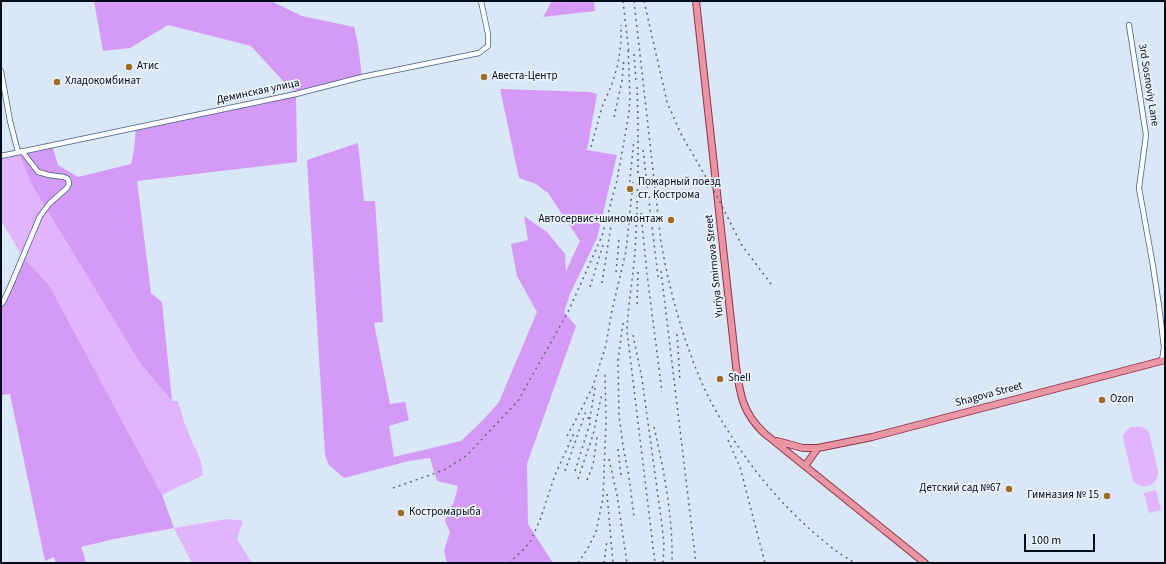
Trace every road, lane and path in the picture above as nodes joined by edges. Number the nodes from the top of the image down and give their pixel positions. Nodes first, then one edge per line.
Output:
1 (481, 1) edge
2 (696, 1) edge
3 (1129, 25) dead end
4 (1, 71) edge
5 (20, 152) junction
6 (1, 156) edge
7 (1, 304) edge
8 (1163, 361) edge
9 (773, 440) junction
10 (818, 448) junction
11 (805, 466) junction
12 (925, 563) edge

1 - 5 street, Деминская улица
2 - 9 main road
3 - 8 street, 3rd Sosnoviy Lane
4 - 5 street
5 - 6 street, Деминская улица
5 - 7 street
8 - 10 main road, Shagova Street
9 - 10 main road, Shagova Street
9 - 11 main road
10 - 11 main road
11 - 12 main road

